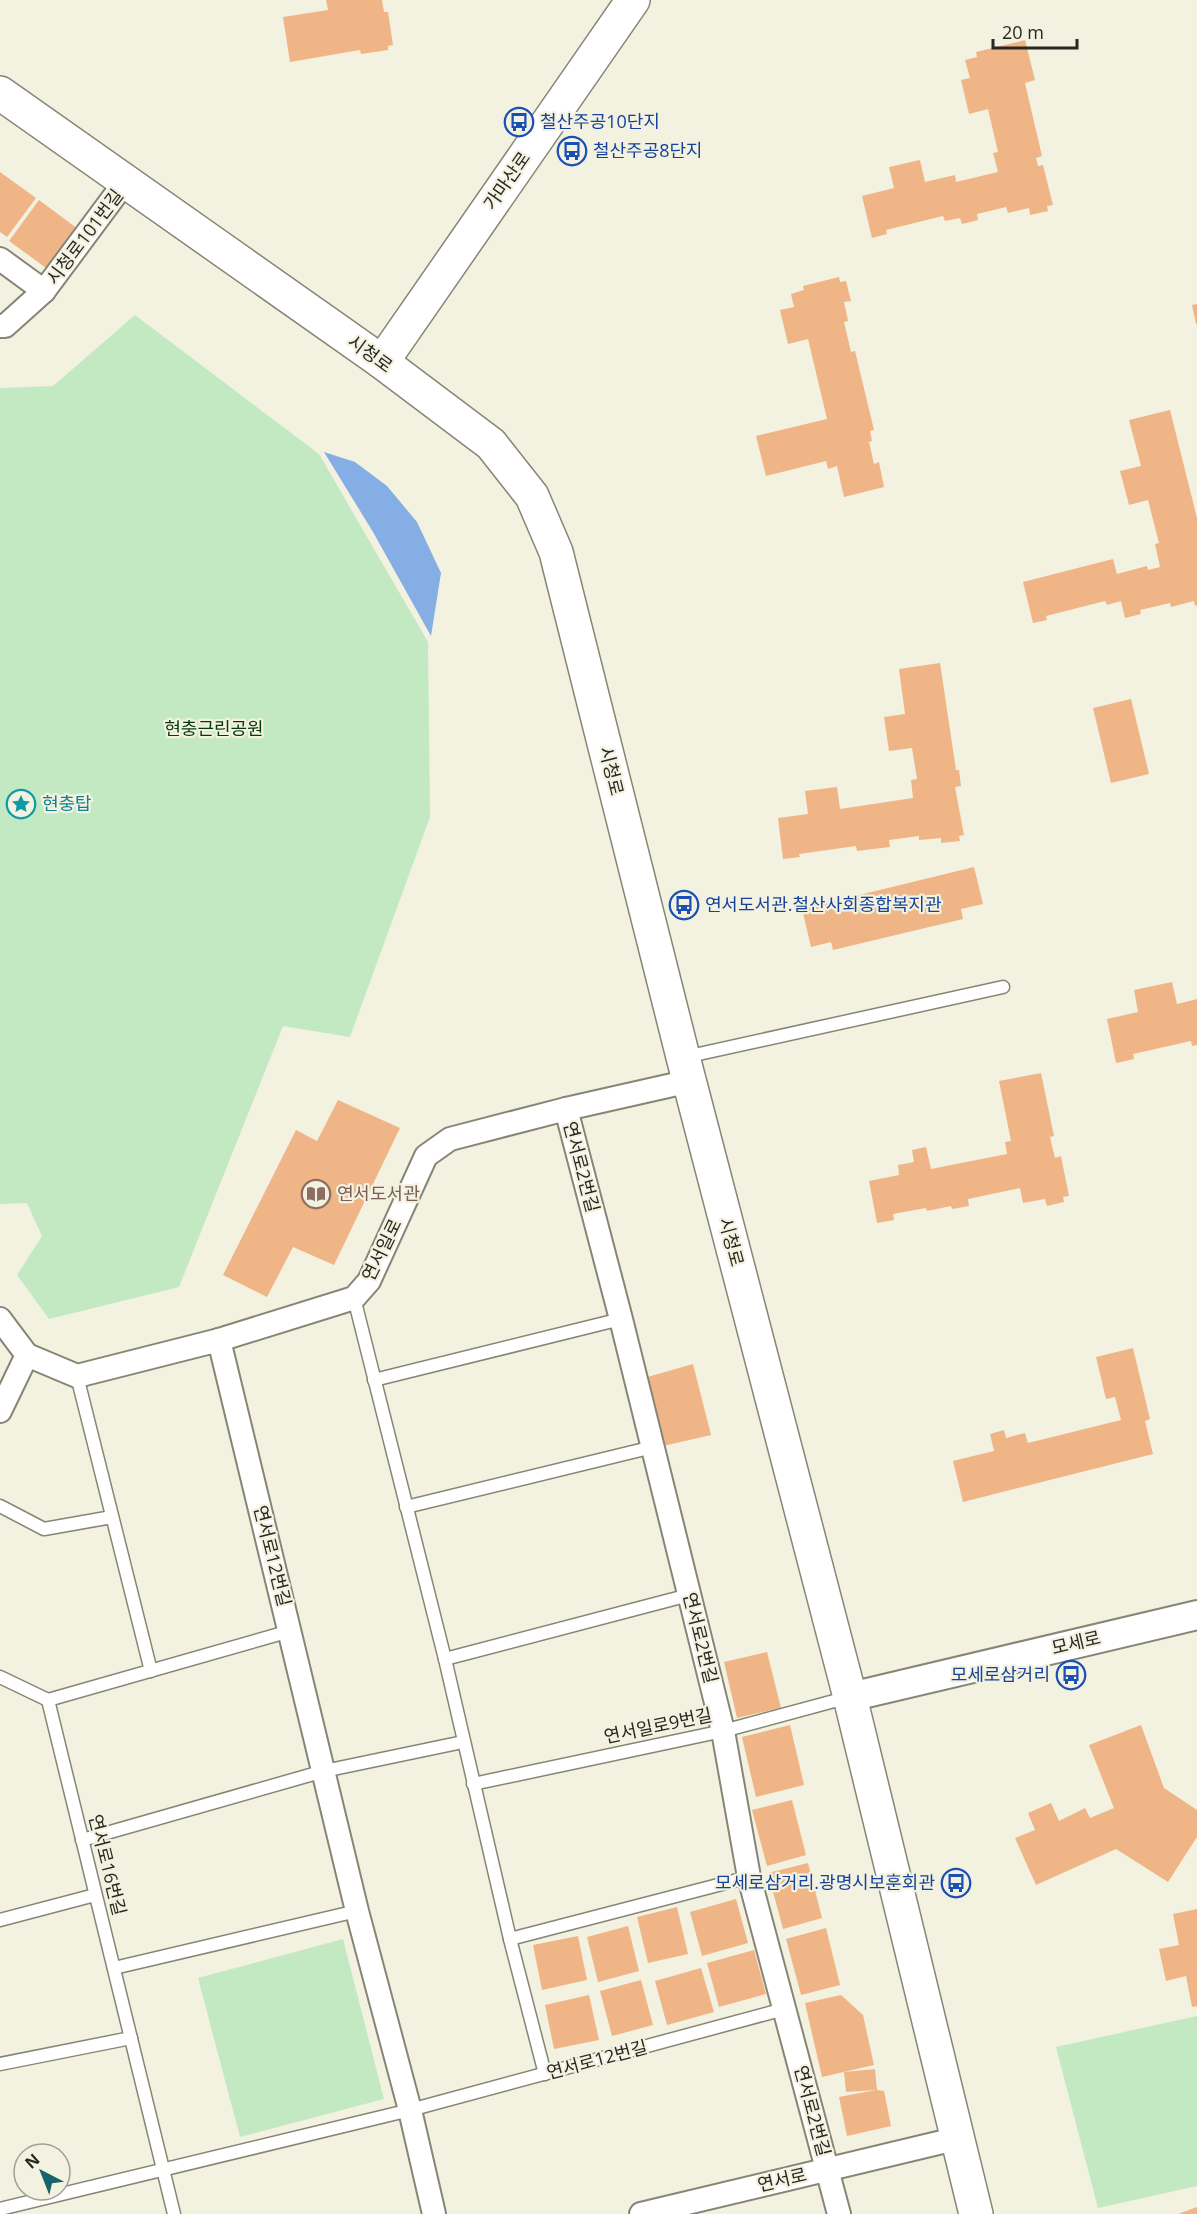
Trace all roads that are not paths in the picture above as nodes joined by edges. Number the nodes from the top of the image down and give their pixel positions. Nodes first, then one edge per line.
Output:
1 (633, 0) edge
2 (0, 93) edge
3 (125, 182) junction
4 (0, 259) edge
5 (44, 291) junction
6 (0, 326) edge
7 (382, 362) junction
8 (1003, 987) dead end
9 (687, 1069) junction
10 (566, 1109) junction
11 (354, 1298) junction
12 (0, 1318) edge
13 (621, 1319) junction
14 (219, 1340) junction
15 (27, 1355) junction
16 (77, 1376) junction
17 (374, 1380) junction
18 (0, 1411) edge
19 (653, 1447) junction
20 (0, 1506) edge
21 (406, 1507) junction
22 (112, 1517) junction
23 (690, 1595) junction
24 (1197, 1615) edge
25 (290, 1631) junction
26 (445, 1659) junction
27 (151, 1671) junction
28 (0, 1677) edge
29 (850, 1697) junction
30 (48, 1700) junction
31 (723, 1731) junction
32 (463, 1742) junction
33 (324, 1771) junction
34 (473, 1784) junction
35 (82, 1840) junction
36 (749, 1877) junction
37 (95, 1895) junction
38 (357, 1911) junction
39 (0, 1920) edge
40 (510, 1939) junction
41 (114, 1968) junction
42 (784, 2009) junction
43 (131, 2038) junction
44 (0, 2064) edge
45 (545, 2074) junction
46 (410, 2110) junction
47 (959, 2138) junction
48 (163, 2168) junction
49 (828, 2169) junction
50 (0, 2209) edge
51 (174, 2214) edge
52 (434, 2214) edge
53 (640, 2214) edge
54 (839, 2214) edge
55 (976, 2214) edge

1 - 7 main road, 가마산로
2 - 3 main road, 시청로
3 - 5 street, 시청로101번길
3 - 7 main road, 시청로
4 - 5 street, 시청로101번길
5 - 6 street, 시청로101번길
7 - 9 main road, 시청로
8 - 9 lane
9 - 10 street, 연서일로
9 - 29 main road, 시청로
10 - 11 street, 연서일로
10 - 13 street, 연서로2번길
11 - 14 street, 연서일로
11 - 17 lane
12 - 15 street
13 - 17 lane
13 - 19 street, 연서로2번길
14 - 16 street, 연서일로
14 - 25 street, 연서로12번길
15 - 16 street
15 - 18 street
16 - 22 lane
17 - 21 lane
19 - 21 lane
19 - 23 street, 연서로2번길
20 - 22 lane
21 - 26 lane
22 - 27 lane
23 - 26 lane
23 - 31 street, 연서로2번길
24 - 29 street, 모세로
25 - 27 lane
25 - 33 street, 연서로12번길
26 - 32 lane
27 - 30 lane
28 - 30 lane
29 - 31 lane, 연서일로9번길
29 - 47 main road, 시청로
30 - 35 lane, 연서로16번길
31 - 34 lane, 연서일로9번길
31 - 36 street, 연서로2번길
32 - 33 lane
32 - 34 lane
33 - 35 lane
33 - 38 street, 연서로12번길
34 - 40 lane
35 - 37 lane, 연서로16번길
36 - 40 lane
36 - 42 street, 연서로2번길
37 - 39 lane
37 - 41 lane, 연서로16번길
38 - 41 lane
38 - 46 street, 연서로12번길
40 - 45 lane
41 - 43 lane, 연서로16번길
42 - 45 lane, 연서로12번길
42 - 49 street, 연서로2번길
43 - 44 lane
43 - 48 lane, 연서로16번길
45 - 46 lane, 연서로12번길
46 - 48 lane, 연서로12번길
46 - 52 street, 연서로12번길
47 - 49 street, 연서로
47 - 55 main road, 시청로
48 - 50 lane
48 - 51 lane, 연서로16번길
49 - 53 street, 연서로
49 - 54 street, 연서로2번길

